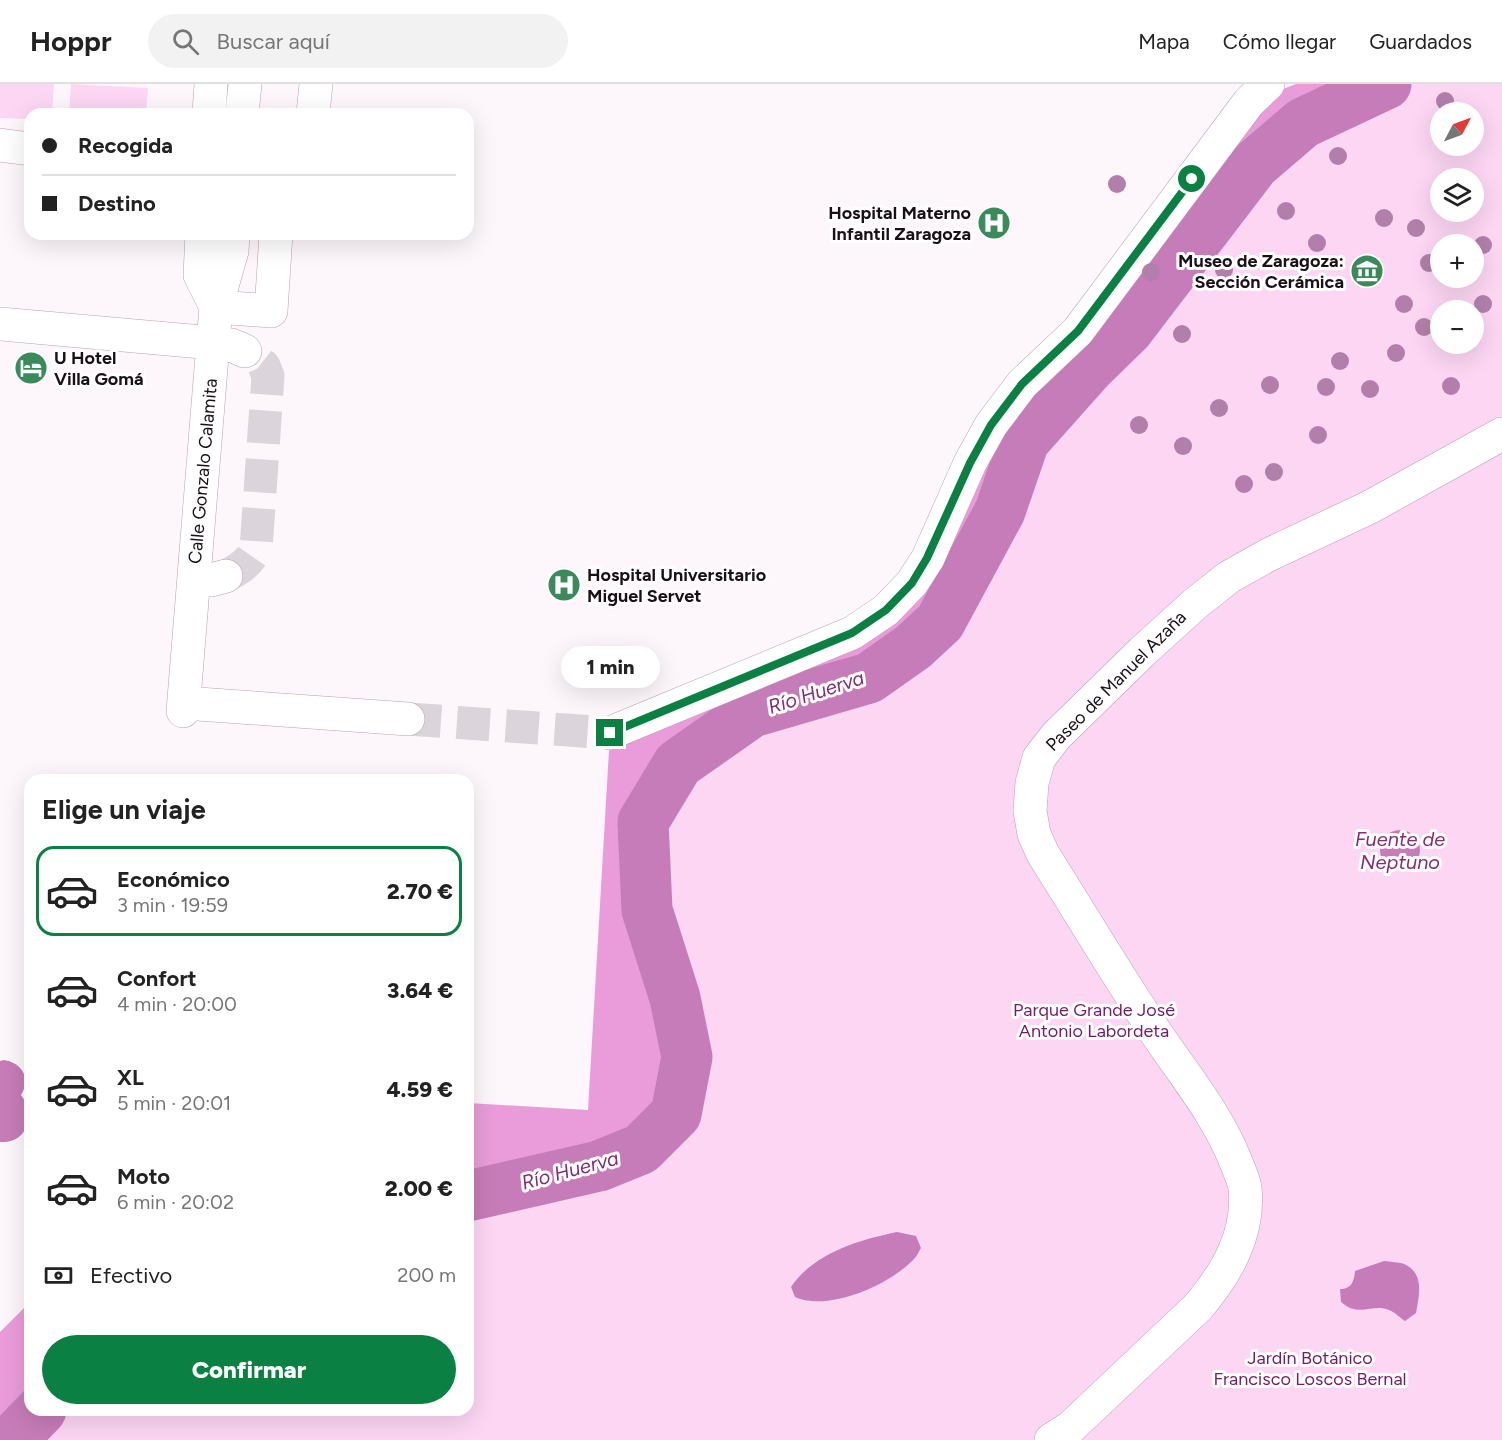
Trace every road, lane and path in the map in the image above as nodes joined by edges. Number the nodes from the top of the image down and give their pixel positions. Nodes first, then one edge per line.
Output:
1 (211, 84) edge
2 (245, 84) edge
3 (316, 84) edge
4 (1268, 84) edge
5 (209, 108) edge
6 (243, 108) edge
7 (314, 108) edge
8 (0, 145) edge
9 (24, 148) edge
10 (202, 240) edge
11 (232, 240) edge
12 (276, 240) edge
13 (216, 307) junction
14 (0, 324) edge
15 (213, 343) junction
16 (245, 351) tunnel mouth
17 (1502, 435) edge
18 (226, 576) tunnel mouth
19 (194, 580) junction
20 (408, 719) tunnel mouth
21 (610, 733) tunnel mouth
22 (1051, 1440) edge

1 - 5 street
2 - 6 street
3 - 7 street
4 - 21 street
8 - 9 street
10 - 13 street
11 - 13 street, Calle Gonzalo Calamita
12 - 13 street
13 - 15 street, Calle Gonzalo Calamita
14 - 15 street
15 - 16 street
15 - 19 street, Calle Gonzalo Calamita
17 - 22 street, Paseo de Manuel Azaña
18 - 19 street
19 - 20 street, Calle Gonzalo Calamita

